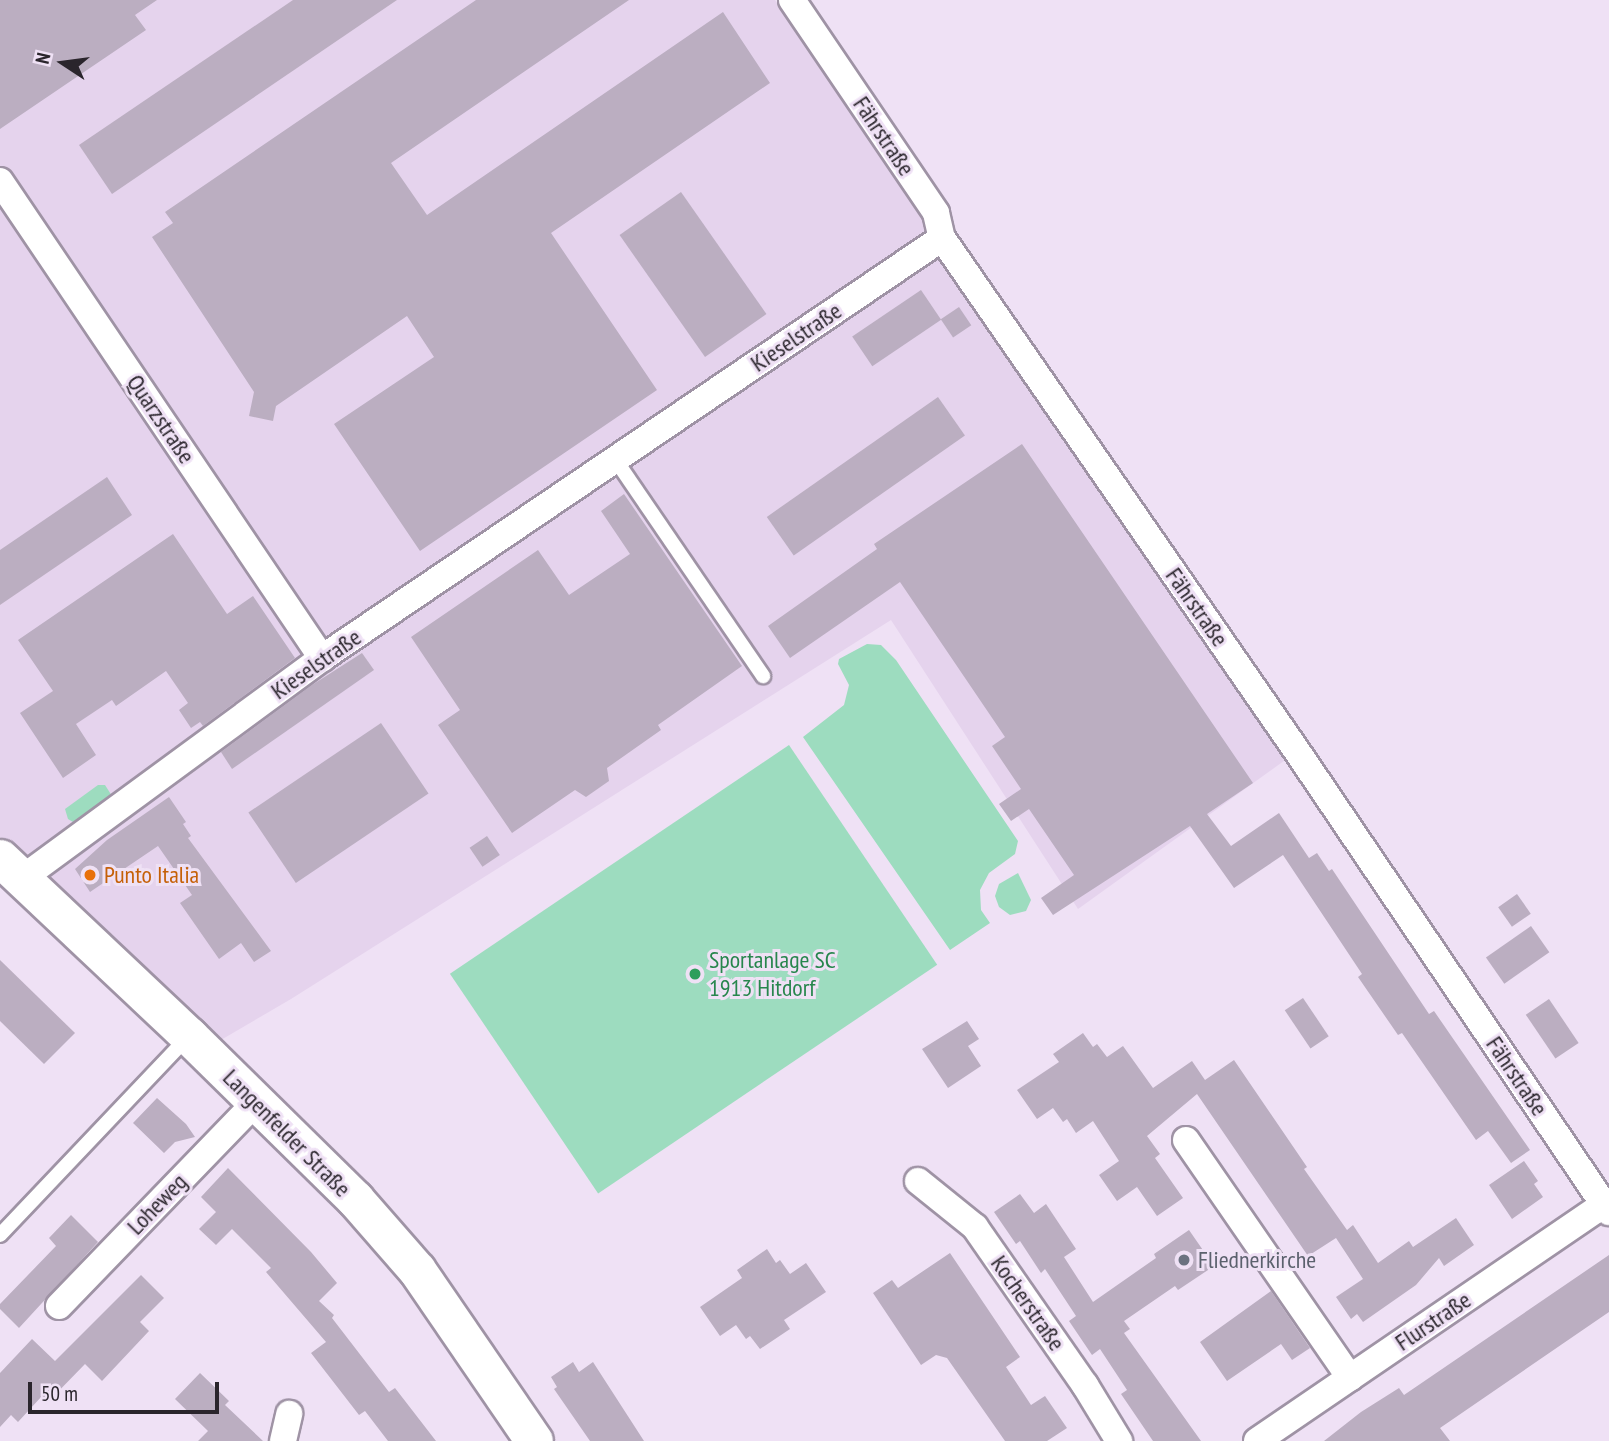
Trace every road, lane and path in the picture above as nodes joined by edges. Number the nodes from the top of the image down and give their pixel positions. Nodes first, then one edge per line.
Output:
1 (792, 0) edge
2 (0, 181) edge
3 (942, 238) junction
4 (615, 460) junction
5 (322, 658) junction
6 (763, 676) dead end
7 (7, 865) edge
8 (189, 1036) junction
9 (256, 1102) junction
10 (1186, 1140) dead end
11 (918, 1181) dead end
12 (1607, 1206) edge
13 (0, 1235) edge
14 (59, 1306) dead end
15 (1350, 1378) junction
16 (289, 1414) dead end
17 (283, 1441) edge
18 (534, 1441) edge
19 (1119, 1441) edge
20 (1257, 1441) edge

1 - 3 street, Fährstraße
2 - 5 street, Quarzstraße
3 - 4 street, Kieselstraße
3 - 12 street, Fährstraße
4 - 5 street, Kieselstraße
4 - 6 lane
5 - 7 street, Kieselstraße
7 - 8 street, Langenfelder Straße
8 - 9 street, Langenfelder Straße
8 - 13 lane
9 - 14 street, Loheweg
9 - 18 street, Langenfelder Straße
10 - 15 street
11 - 19 street, Kocherstraße
12 - 15 street, Flurstraße
15 - 20 street, Flurstraße
16 - 17 street

